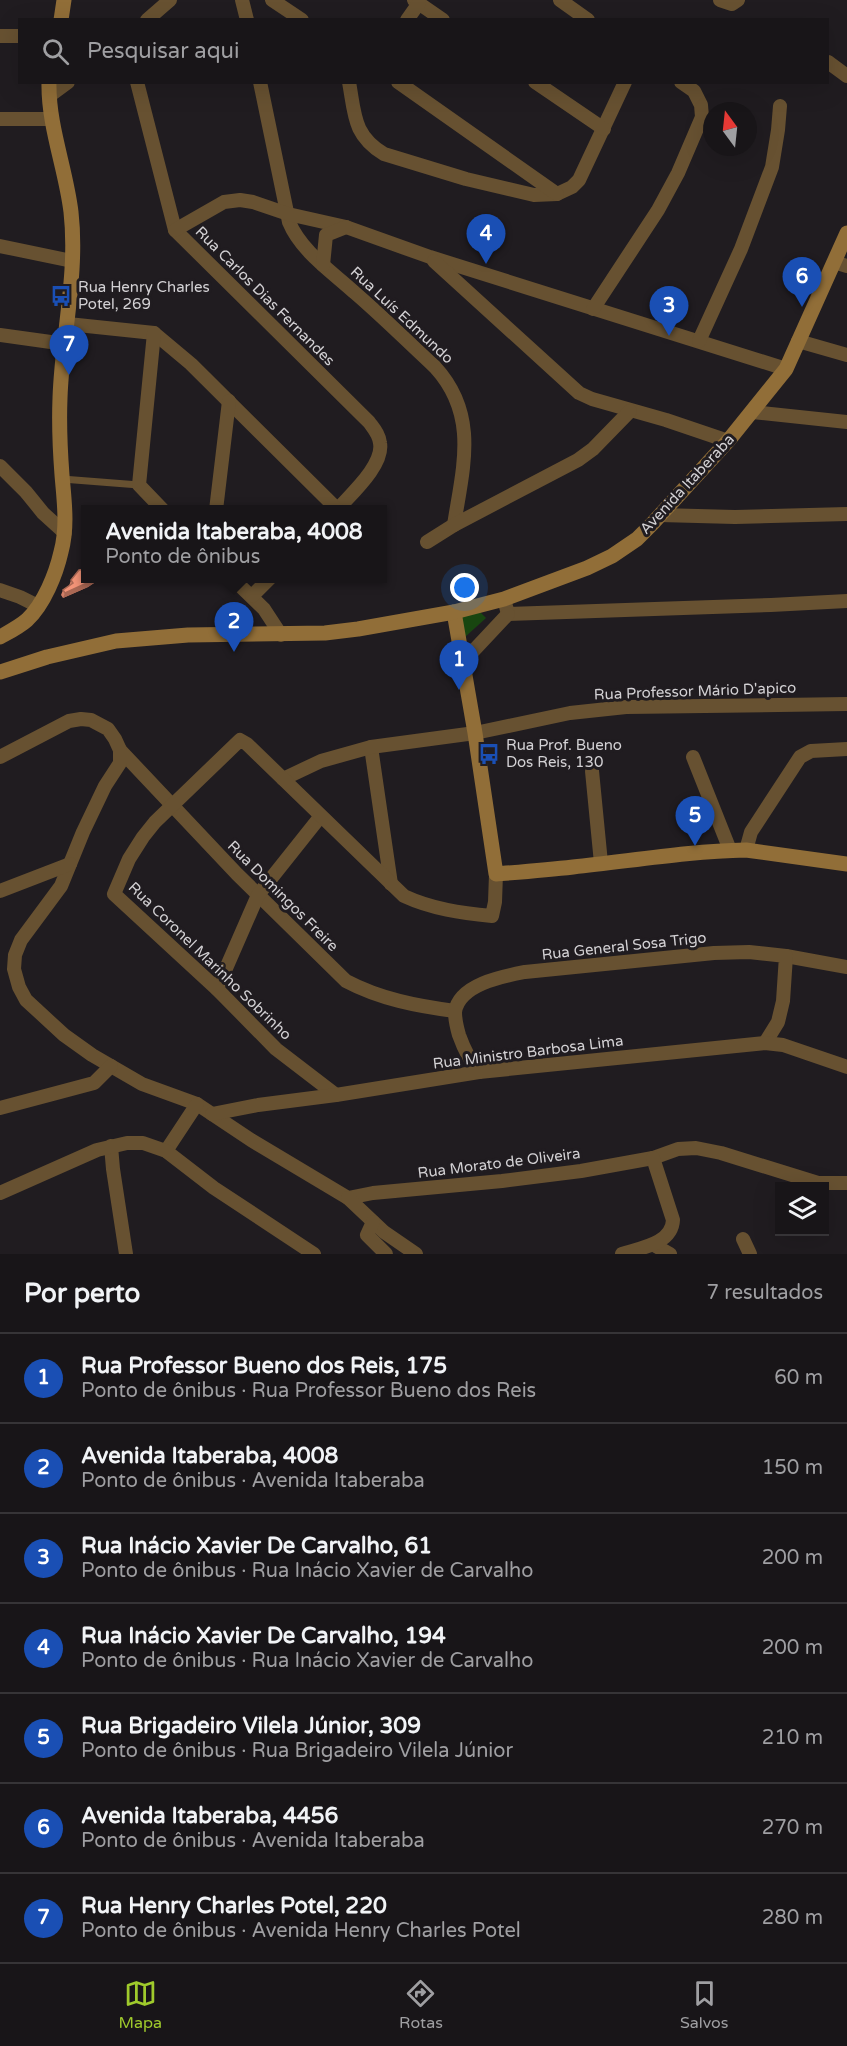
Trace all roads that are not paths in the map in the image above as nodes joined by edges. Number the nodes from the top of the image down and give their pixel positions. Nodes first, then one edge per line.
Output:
1 (64, 0) edge
2 (170, 0) edge
3 (242, 0) edge
4 (272, 0) edge
5 (560, 0) edge
6 (720, 0) edge
7 (738, 0) edge
8 (416, 2) edge
9 (61, 18) edge
10 (149, 18) edge
11 (246, 18) edge
12 (299, 18) edge
13 (408, 18) edge
14 (440, 18) edge
15 (585, 18) edge
16 (0, 36) edge
17 (18, 36) edge
18 (829, 63) edge
19 (847, 76) edge
20 (138, 84) edge
21 (260, 84) edge
22 (349, 84) edge
23 (401, 84) edge
24 (539, 84) edge
25 (624, 84) edge
26 (684, 84) edge
27 (49, 89) edge
28 (780, 106) dead end
29 (0, 119) edge
30 (52, 119) junction
31 (604, 129) junction
32 (557, 194) junction
33 (288, 214) junction
34 (346, 227) junction
35 (175, 230) junction
36 (847, 233) edge
37 (0, 246) edge
38 (430, 257) junction
39 (72, 261) junction
40 (841, 264) edge
41 (323, 265) junction
42 (593, 309) junction
43 (68, 324) junction
44 (154, 333) junction
45 (0, 335) edge
46 (699, 341) junction
47 (798, 341) junction
48 (65, 344) junction
49 (847, 355) edge
50 (786, 369) junction
51 (229, 401) junction
52 (630, 411) junction
53 (752, 412) junction
54 (847, 422) edge
55 (728, 441) junction
56 (0, 466) edge
57 (62, 479) junction
58 (139, 485) junction
59 (158, 505) edge
60 (217, 505) edge
61 (333, 505) edge
62 (341, 505) edge
63 (847, 514) edge
64 (660, 515) junction
65 (454, 525) junction
66 (65, 533) junction
67 (427, 542) dead end
68 (237, 583) edge
69 (266, 583) edge
70 (0, 590) edge
71 (252, 596) junction
72 (847, 601) edge
73 (38, 606) junction
74 (506, 606) junction
75 (453, 612) junction
76 (281, 635) junction
77 (0, 637) edge
78 (462, 663) junction
79 (0, 672) edge
80 (847, 704) edge
81 (475, 733) junction
82 (371, 747) junction
83 (847, 749) edge
84 (120, 750) junction
85 (0, 757) edge
86 (693, 757) dead end
87 (592, 771) dead end
88 (283, 779) junction
89 (171, 806) junction
90 (321, 817) junction
91 (730, 850) junction
92 (746, 850) junction
93 (601, 863) junction
94 (70, 864) junction
95 (847, 864) edge
96 (495, 874) junction
97 (391, 884) junction
98 (0, 891) edge
99 (258, 895) junction
100 (786, 957) junction
101 (847, 967) edge
102 (216, 989) junction
103 (455, 1011) junction
104 (765, 1042) junction
105 (111, 1066) junction
106 (847, 1066) edge
107 (479, 1072) junction
108 (336, 1095) junction
109 (197, 1104) junction
110 (0, 1108) edge
111 (212, 1114) junction
112 (111, 1146) junction
113 (166, 1151) junction
114 (653, 1158) junction
115 (847, 1183) edge
116 (0, 1193) edge
117 (348, 1198) junction
118 (374, 1222) junction
119 (743, 1239) dead end
120 (654, 1245) junction
121 (126, 1254) edge
122 (314, 1254) edge
123 (386, 1254) edge
124 (416, 1254) edge
125 (622, 1254) edge
126 (670, 1254) edge
127 (750, 1254) edge

1 - 9 street
2 - 10 street
3 - 11 street
4 - 12 street
5 - 15 street
6 - 7 street
8 - 13 street
8 - 14 street
16 - 17 street
18 - 19 street
20 - 35 street, Rua Carlos Dias Fernandes
21 - 33 street, Rua Luís Edmundo
22 - 32 street
23 - 32 street
24 - 31 street
25 - 31 street
26 - 42 street
27 - 30 street
28 - 46 street
29 - 30 street
30 - 39 street
31 - 32 street
33 - 34 street
33 - 35 street
33 - 41 street, Rua Luís Edmundo
34 - 38 street
34 - 41 street
35 - 62 street, Rua Carlos Dias Fernandes
36 - 40 street, Avenida Itaberaba
37 - 39 street
38 - 42 street
38 - 52 street
39 - 43 street
40 - 47 street, Avenida Itaberaba
41 - 65 street, Rua Luís Edmundo
42 - 46 street
43 - 44 street
43 - 48 street
44 - 51 street
44 - 58 street
45 - 48 street
46 - 50 street
47 - 49 street
47 - 50 street, Avenida Itaberaba
48 - 57 street
50 - 53 street, Avenida Itaberaba
51 - 60 street
51 - 61 street
52 - 55 street
52 - 65 street
53 - 54 street
53 - 55 street, Avenida Itaberaba
55 - 64 street, Avenida Itaberaba
56 - 66 street
57 - 58 lane
57 - 66 street
58 - 59 street
63 - 64 street
64 - 74 street, Avenida Itaberaba
65 - 67 street
66 - 73 street
68 - 71 street
69 - 71 street
70 - 73 street
71 - 76 street
72 - 74 street
73 - 77 street
74 - 75 street, Avenida Itaberaba
74 - 78 street
75 - 76 street, Avenida Itaberaba
75 - 78 street
76 - 79 street, Avenida Itaberaba
78 - 81 street
80 - 81 street, Rua Professor Mário D'apico
81 - 82 street, Rua Professor Mário D'apico
81 - 96 street
82 - 88 street, Rua Professor Mário D'apico
82 - 97 street
83 - 92 street
84 - 85 street, Rua Domingos Freire
84 - 89 street, Rua Domingos Freire
84 - 94 street
86 - 91 street
87 - 93 street
88 - 89 street
88 - 90 street
89 - 99 street, Rua Domingos Freire
89 - 102 street, Rua Coronel Marinho Sobrinho
90 - 97 street
90 - 99 street
91 - 92 street
91 - 93 street
92 - 95 street
93 - 96 street
94 - 98 street
94 - 105 street
96 - 97 street
99 - 102 street
99 - 103 street, Rua Domingos Freire
100 - 101 street, Rua General Sosa Trigo
100 - 103 street, Rua General Sosa Trigo
100 - 104 street
102 - 108 street, Rua Coronel Marinho Sobrinho
103 - 107 street
104 - 106 street, Rua Ministro Barbosa Lima
104 - 107 street, Rua Ministro Barbosa Lima
105 - 109 street
105 - 110 street
107 - 108 street, Rua Ministro Barbosa Lima
108 - 111 street, Rua Ministro Barbosa Lima
109 - 111 street
109 - 113 street
111 - 117 street
112 - 113 street
112 - 116 street
112 - 121 street
113 - 122 street
114 - 115 street, Rua Morato de Oliveira
114 - 117 street, Rua Morato de Oliveira
114 - 120 street
117 - 118 street
118 - 123 street
118 - 124 street
119 - 127 street
120 - 125 street
120 - 126 street

